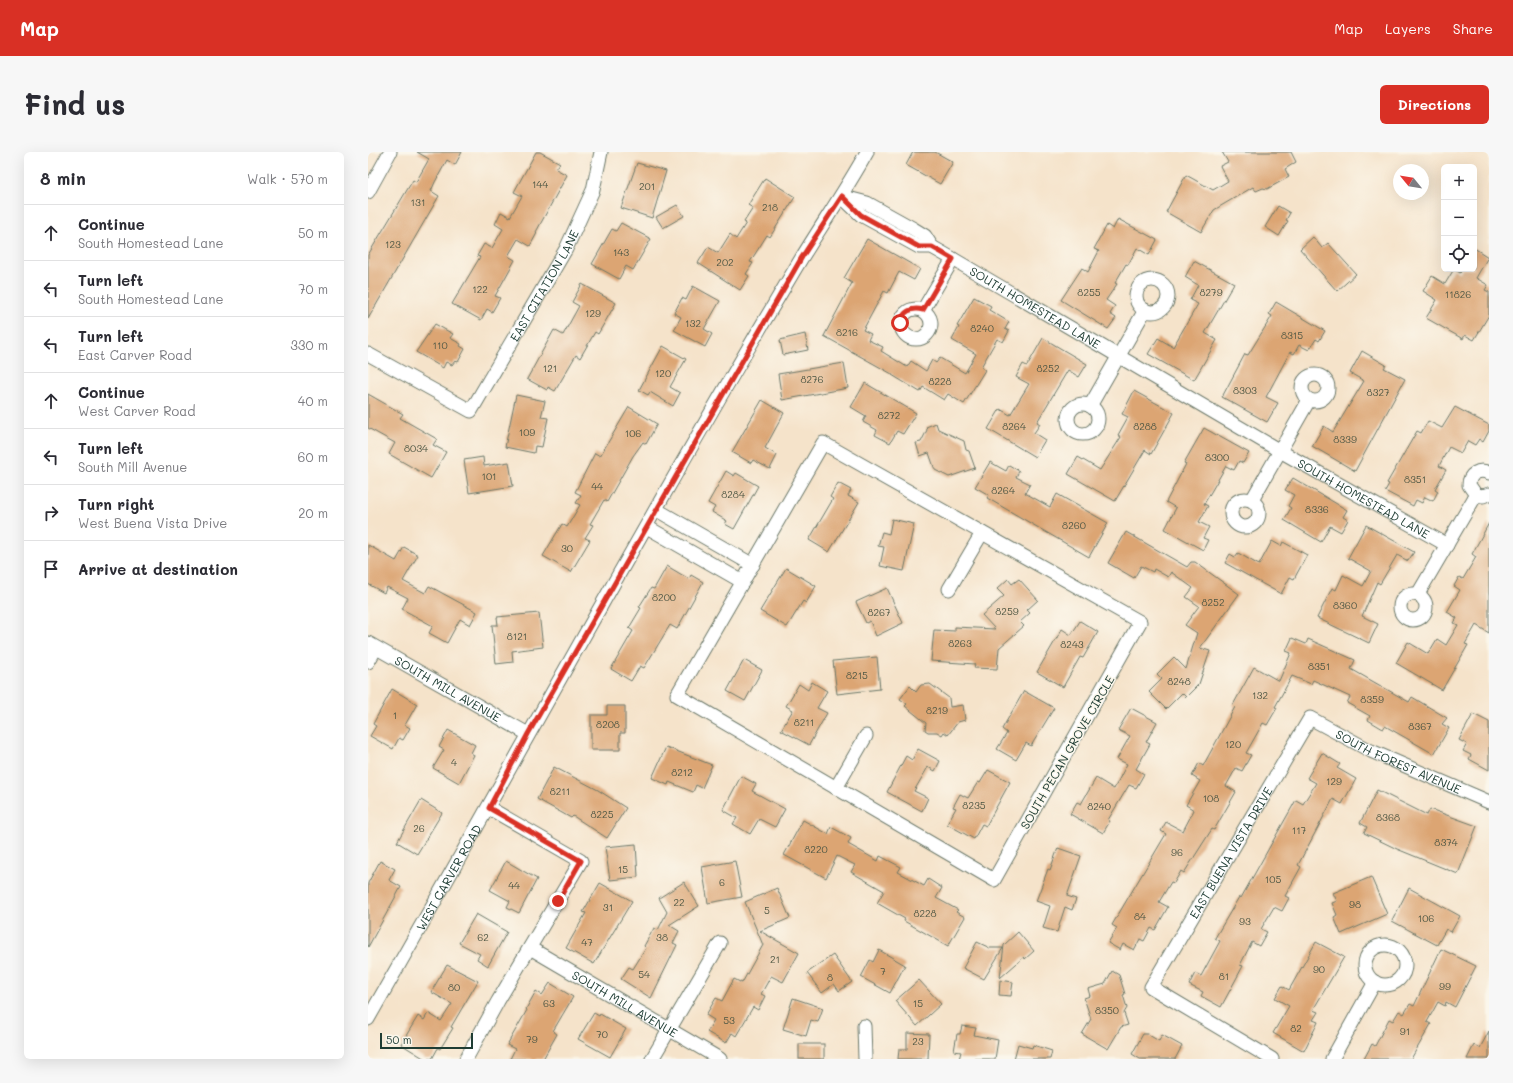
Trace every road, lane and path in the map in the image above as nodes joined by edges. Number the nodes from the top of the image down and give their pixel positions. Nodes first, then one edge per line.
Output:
1 (389, 152) edge
2 (601, 152) edge
3 (867, 152) edge
4 (368, 192) edge
5 (842, 196) junction
6 (953, 259) junction
7 (923, 310) dead end
8 (1145, 310) dead end
9 (368, 354) edge
10 (1118, 357) junction
11 (1309, 400) dead end
12 (1090, 406) dead end
13 (1280, 451) junction
14 (1489, 473) edge
15 (1489, 494) edge
16 (1476, 495) junction
17 (1252, 500) dead end
18 (657, 510) junction
19 (647, 527) junction
20 (982, 533) junction
21 (704, 537) junction
22 (1447, 545) junction
23 (694, 554) junction
24 (753, 565) junction
25 (743, 582) junction
26 (949, 589) dead end
27 (1418, 594) dead end
28 (372, 645) edge
29 (368, 662) edge
30 (1310, 718) joint
31 (528, 734) junction
32 (866, 736) dead end
33 (836, 788) junction
34 (1489, 802) edge
35 (489, 808) junction
36 (720, 943) dead end
37 (530, 948) junction
38 (1375, 982) dead end
39 (368, 1019) edge
40 (864, 1026) dead end
41 (669, 1029) junction
42 (466, 1059) edge
43 (652, 1059) edge
44 (720, 1059) edge
45 (865, 1059) edge
46 (1272, 1059) edge
47 (1332, 1059) edge

1 - 4 street
2 - 9 street, EAST CITATION LANE
3 - 5 street, WEST CARVER ROAD
5 - 6 street, SOUTH HOMESTEAD LANE
5 - 18 street, WEST CARVER ROAD
6 - 7 street
6 - 10 street, SOUTH HOMESTEAD LANE
8 - 10 street
10 - 12 street
10 - 13 street, SOUTH HOMESTEAD LANE
11 - 13 street
13 - 17 street
13 - 22 street, SOUTH HOMESTEAD LANE
14 - 16 street
15 - 16 street
16 - 22 street
18 - 19 street, WEST CARVER ROAD
18 - 21 street
19 - 23 street
19 - 31 street, WEST CARVER ROAD
20 - 24 street, SOUTH PECAN GROVE CIRCLE
20 - 26 street
20 - 33 street, SOUTH PECAN GROVE CIRCLE
21 - 23 street
21 - 24 street
22 - 27 street
23 - 25 street
24 - 25 street, SOUTH PECAN GROVE CIRCLE
25 - 33 street, SOUTH PECAN GROVE CIRCLE
28 - 29 street
28 - 31 street, SOUTH MILL AVENUE
30 - 34 street, SOUTH FOREST AVENUE
30 - 46 street, EAST BUENA VISTA DRIVE
31 - 35 street, WEST CARVER ROAD
32 - 33 street
35 - 37 street
35 - 39 street, WEST CARVER ROAD
36 - 41 street
37 - 41 street, SOUTH MILL AVENUE
37 - 42 street
38 - 47 street
40 - 45 street
41 - 43 street
41 - 44 street, SOUTH MILL AVENUE

